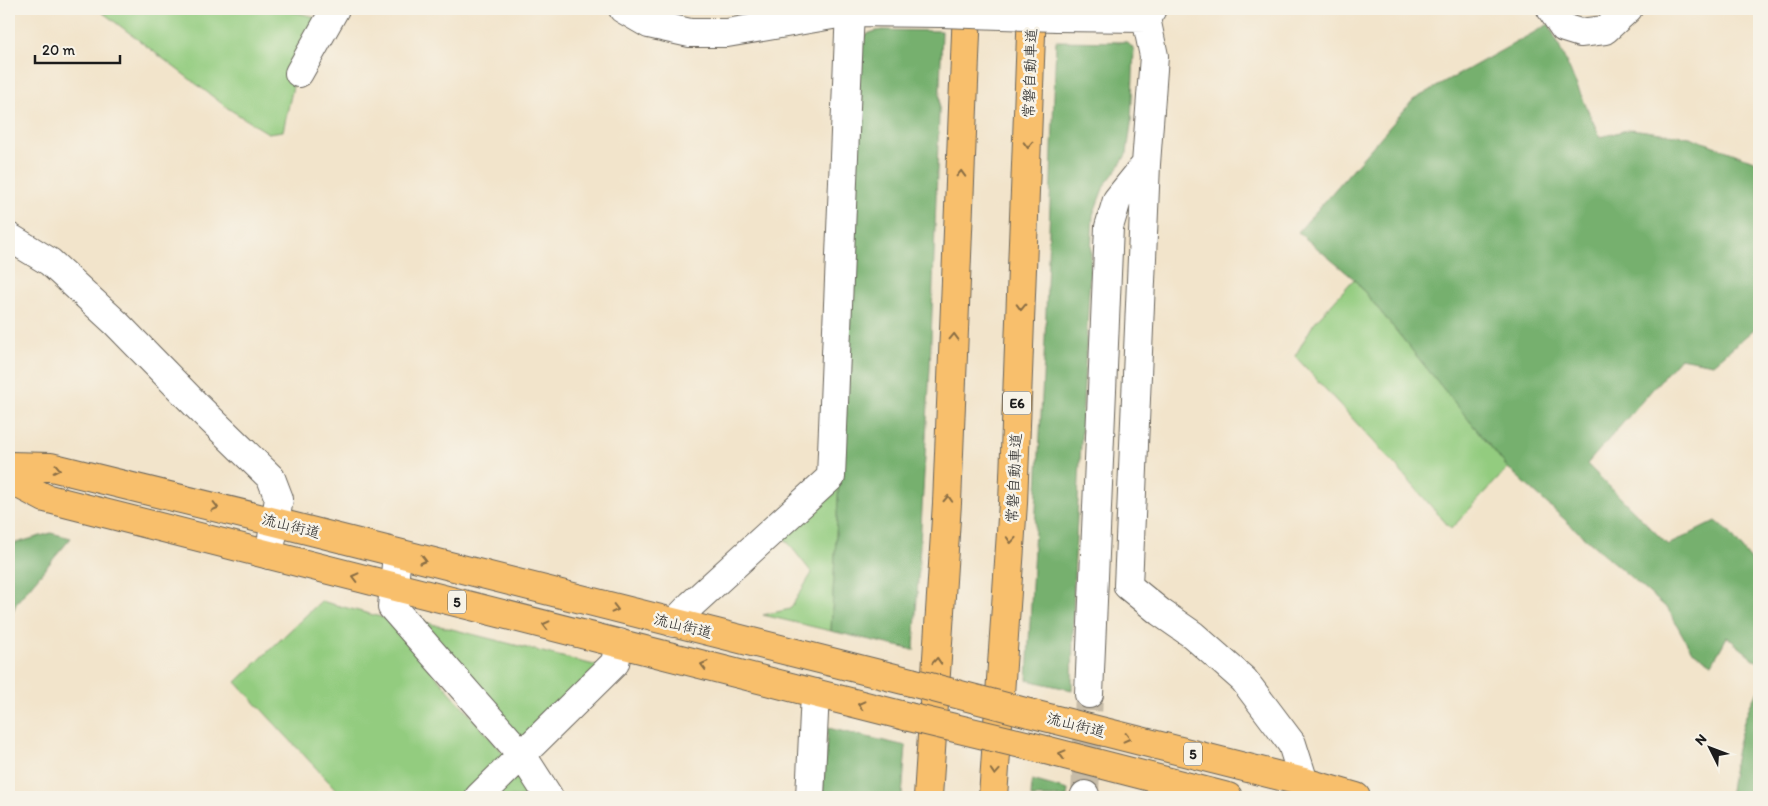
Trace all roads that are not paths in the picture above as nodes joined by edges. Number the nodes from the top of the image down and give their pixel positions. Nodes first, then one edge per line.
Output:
1 (335, 9) edge
2 (623, 9) edge
3 (1550, 9) edge
4 (1628, 9) edge
5 (850, 10) edge
6 (954, 11) edge
7 (1146, 12) edge
8 (1044, 13) edge
9 (299, 72) dead end
10 (1146, 164) junction
11 (9, 237) edge
12 (9, 466) edge
13 (9, 479) edge
14 (275, 522) junction
15 (397, 554) junction
16 (269, 555) junction
17 (394, 586) junction
18 (674, 623) junction
19 (620, 643) junction
20 (815, 693) junction
21 (1089, 694) tunnel mouth
22 (522, 755) junction
23 (1304, 782) junction
24 (479, 797) edge
25 (549, 797) edge
26 (810, 797) edge
27 (928, 797) edge
28 (993, 797) edge
29 (1228, 797) edge
30 (1356, 797) edge

1 - 9 street
2 - 5 street
3 - 4 street
5 - 6 street
5 - 18 street
6 - 8 street, bridge
27 -> 6 main road
7 - 8 street
7 - 10 street
8 -> 28 main road, 常磐自動車道 / E6
10 - 21 street
10 - 23 street
11 - 14 street
12 -> 14 main road, 流山街道 / 5
13 - 16 main road, 流山街道 / 5
14 - 15 main road, 流山街道 / 5
14 - 16 street
15 - 17 street
15 -> 18 main road, 流山街道 / 5
17 -> 16 main road, 流山街道 / 5
19 -> 17 main road, 流山街道 / 5
17 - 22 street
18 -> 23 main road, 流山街道 / 5, bridge
20 -> 19 main road, 流山街道 / 5
19 - 22 street
20 - 26 street
29 -> 20 main road, 流山街道 / 5, bridge
22 - 24 street
22 - 25 street
23 - 30 main road, 流山街道 / 5

